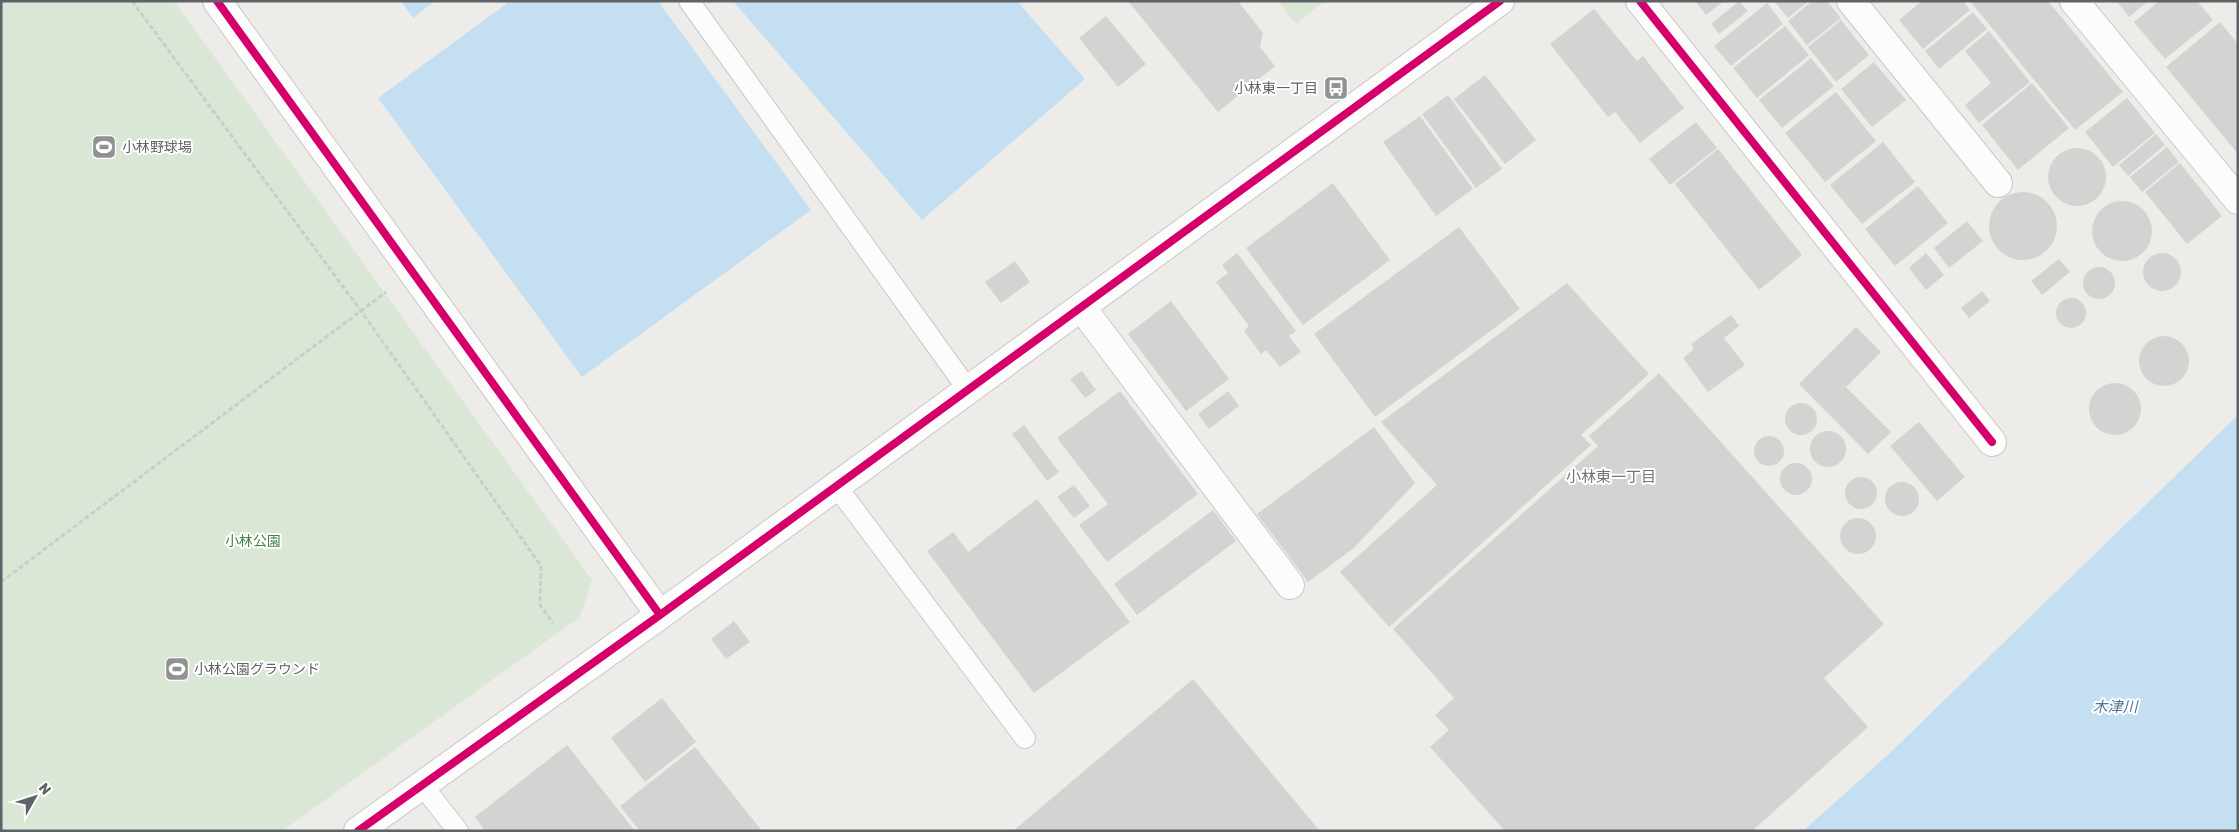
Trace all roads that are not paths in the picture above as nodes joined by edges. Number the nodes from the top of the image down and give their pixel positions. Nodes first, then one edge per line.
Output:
1 (217, 1) edge
2 (689, 1) edge
3 (1500, 1) edge
4 (1640, 1) edge
5 (1851, 1) edge
6 (2074, 1) edge
7 (1998, 182) dead end
8 (2238, 200) edge
9 (1082, 308) junction
10 (969, 391) junction
11 (1992, 442) dead end
12 (837, 487) junction
13 (1290, 585) dead end
14 (660, 615) junction
15 (1025, 738) dead end
16 (422, 785) junction
17 (358, 831) edge
18 (458, 831) edge

1 - 14 street
2 - 10 lane
3 - 9 street
4 - 11 street
5 - 7 street
6 - 8 street
9 - 10 street
9 - 13 street
10 - 12 street
12 - 14 street
12 - 15 lane
14 - 16 street
16 - 17 street
16 - 18 lane

